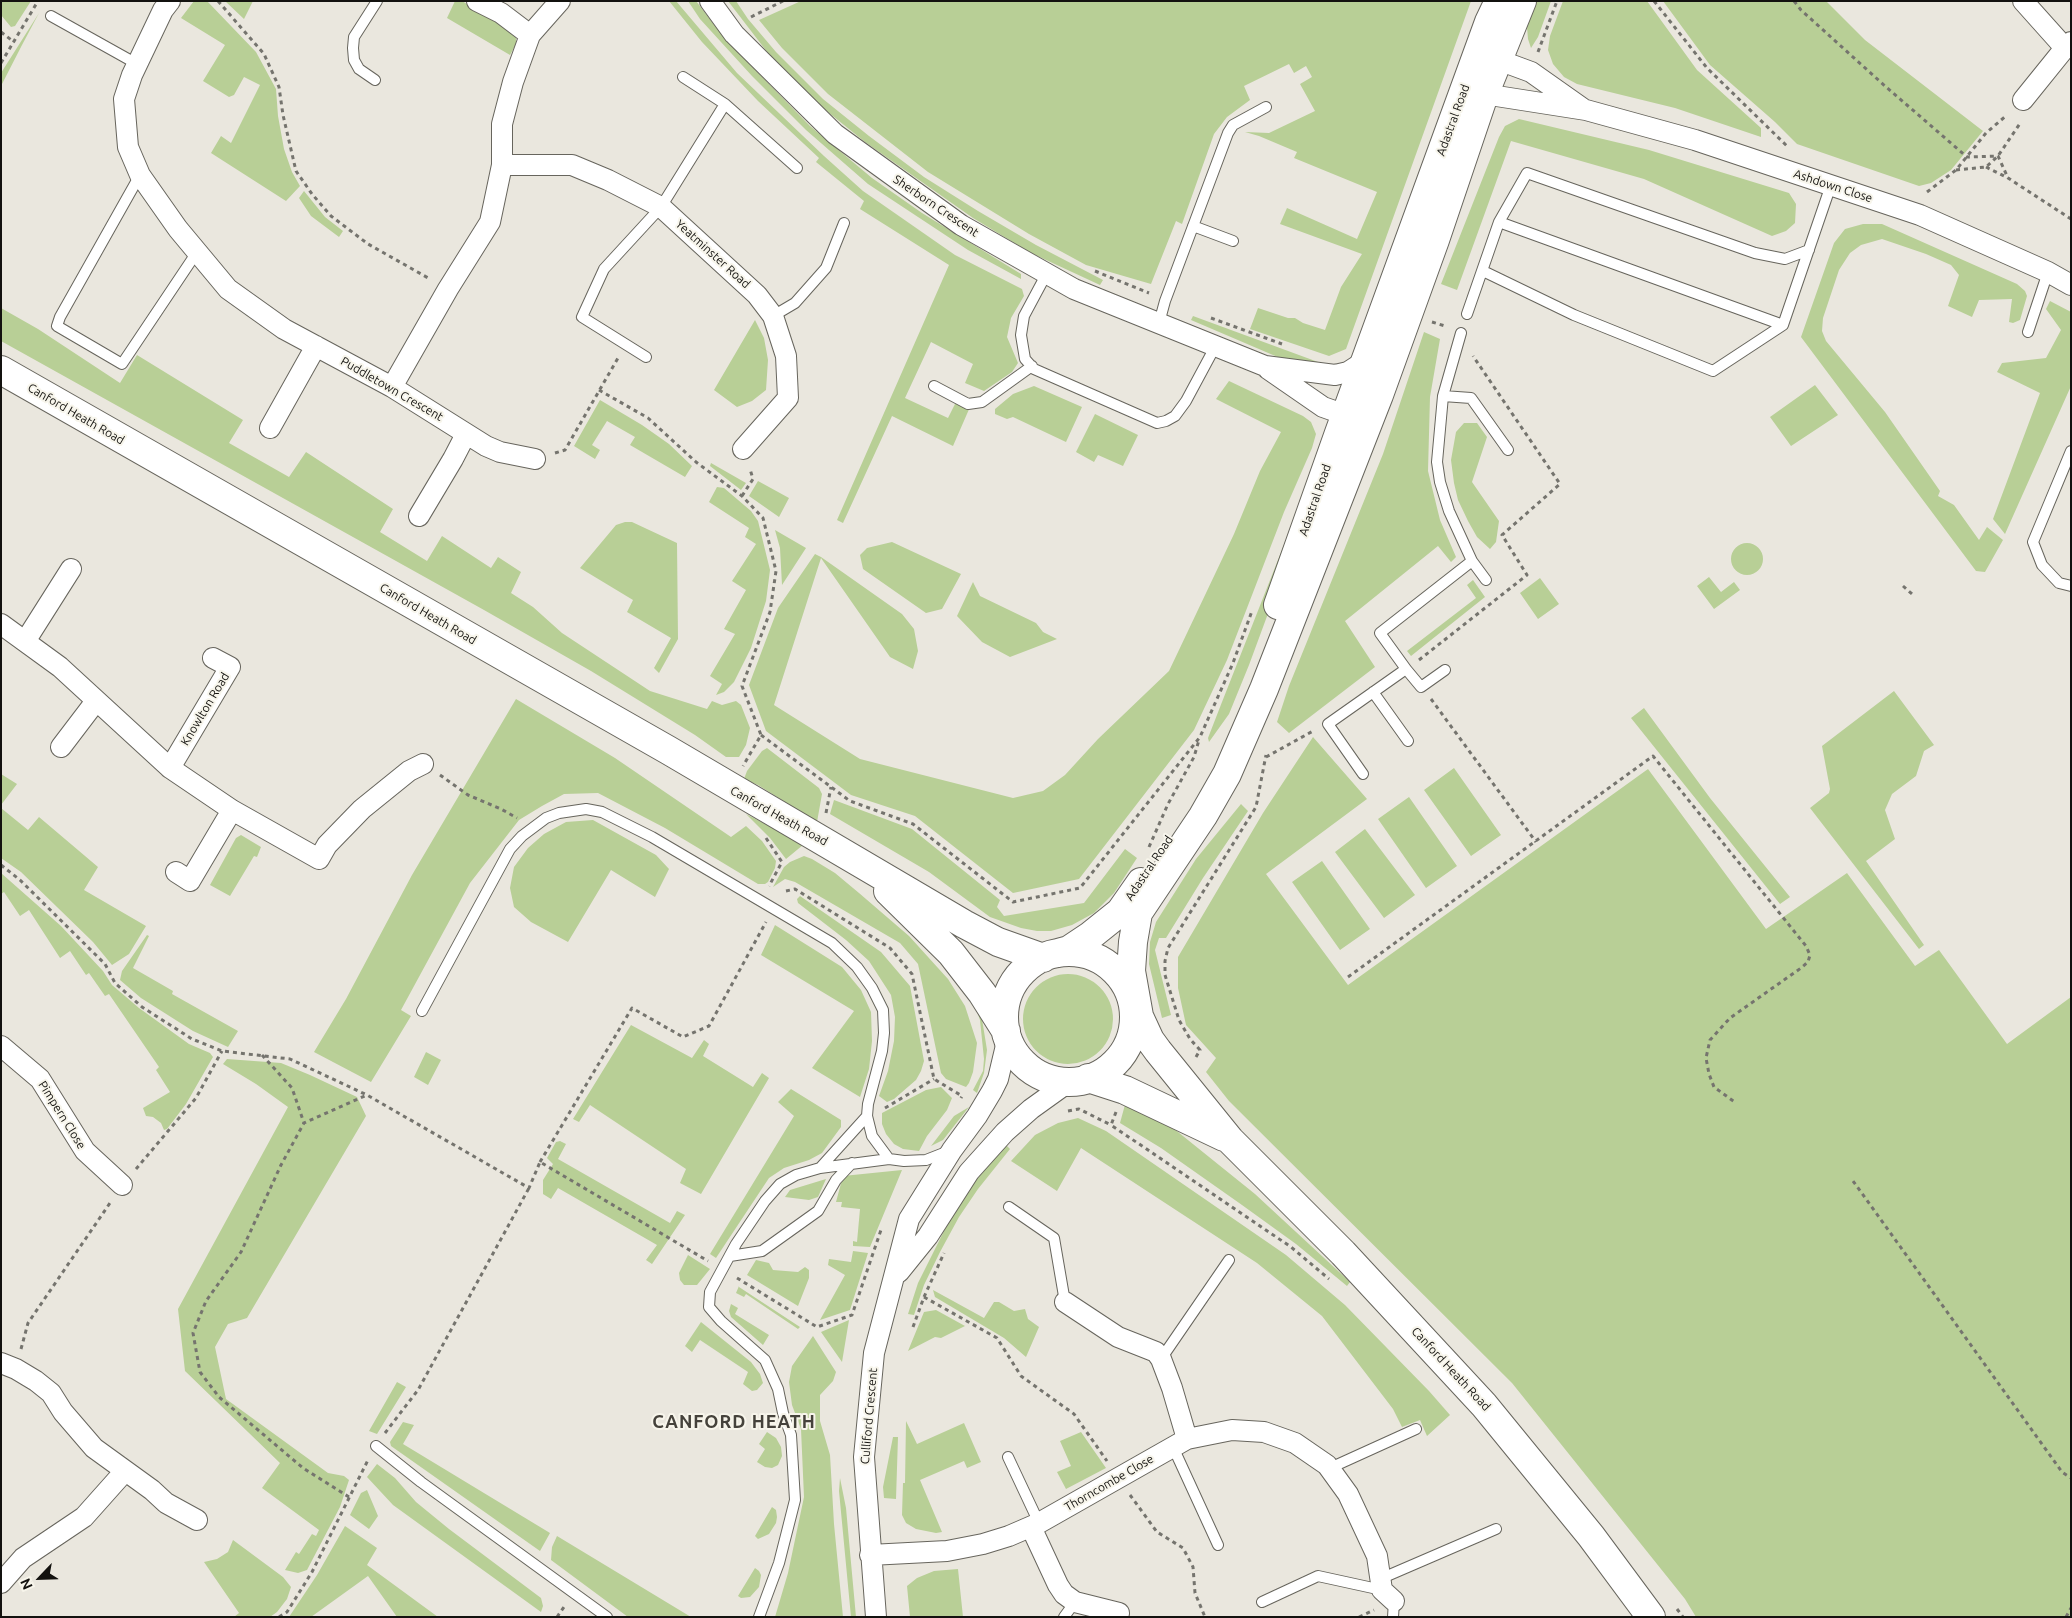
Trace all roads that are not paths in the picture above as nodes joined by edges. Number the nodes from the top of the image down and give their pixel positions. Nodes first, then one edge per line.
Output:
1 (170, 1) edge
2 (377, 1) edge
3 (477, 1) edge
4 (560, 1) edge
5 (710, 1) edge
6 (1499, 1) edge
7 (1522, 1) edge
8 (2023, 1) edge
9 (51, 16) dead end
10 (530, 35) junction
11 (2068, 45) edge
12 (1488, 56) junction
13 (137, 64) junction
14 (683, 77) dead end
15 (374, 80) dead end
16 (1474, 92) junction
17 (2023, 100) road end
18 (725, 104) junction
19 (1266, 108) dead end
20 (1586, 110) junction
21 (502, 165) junction
22 (797, 168) dead end
23 (140, 176) junction
24 (1832, 185) junction
25 (661, 207) junction
26 (844, 222) dead end
27 (1499, 222) junction
28 (1193, 226) junction
29 (1233, 241) dead end
30 (1809, 250) junction
31 (196, 252) junction
32 (1483, 271) junction
33 (2048, 272) junction
34 (1047, 273) junction
35 (2071, 285) edge
36 (1467, 314) dead end
37 (772, 316) junction
38 (1159, 323) junction
39 (1783, 325) junction
40 (2028, 332) dead end
41 (1461, 333) dead end
42 (316, 346) junction
43 (1215, 347) junction
44 (646, 356) dead end
45 (1365, 360) junction
46 (1032, 366) junction
47 (1265, 366) junction
48 (1, 370) edge
49 (1321, 374) junction
50 (934, 386) dead end
51 (392, 387) junction
52 (1443, 396) junction
53 (1348, 415) junction
54 (270, 428) dead end
55 (466, 434) junction
56 (743, 449) road end
57 (1508, 450) dead end
58 (2071, 451) edge
59 (535, 459) road end
60 (419, 516) dead end
61 (1472, 561) junction
62 (71, 569) dead end
63 (1486, 580) dead end
64 (2071, 586) edge
65 (1, 624) edge
66 (26, 640) junction
67 (213, 658) dead end
68 (1406, 669) junction
69 (1445, 670) dead end
70 (1373, 692) junction
71 (96, 701) junction
72 (1408, 741) dead end
73 (61, 747) dead end
74 (424, 764) road end
75 (170, 768) junction
76 (1363, 774) dead end
77 (232, 810) junction
78 (855, 858) junction
79 (176, 872) dead end
80 (1138, 913) junction
81 (1051, 955) junction
82 (1116, 972) junction
83 (1136, 1008) junction
84 (422, 1011) dead end
85 (1007, 1034) junction
86 (1, 1046) edge
87 (1079, 1080) junction
88 (867, 1116) junction
89 (1230, 1140) junction
90 (952, 1150) junction
91 (889, 1159) junction
92 (852, 1163) junction
93 (820, 1168) junction
94 (122, 1185) dead end
95 (1009, 1207) dead end
96 (730, 1256) junction
97 (1230, 1260) dead end
98 (895, 1277) junction
99 (1065, 1302) joint
100 (1161, 1359) junction
101 (1, 1363) edge
102 (1416, 1429) dead end
103 (1180, 1443) junction
104 (376, 1446) road end
105 (1008, 1457) dead end
106 (1330, 1468) junction
107 (125, 1471) junction
108 (197, 1520) dead end
109 (1035, 1525) junction
110 (1496, 1529) dead end
111 (1218, 1545) dead end
112 (870, 1555) junction
113 (1, 1583) edge
114 (1387, 1597) edge
115 (1262, 1602) dead end
116 (1070, 1609) edge
117 (1119, 1613) dead end
118 (607, 1617) edge
119 (759, 1617) edge
120 (876, 1617) edge
121 (1651, 1617) edge

1 - 13 street, Puddletown Crescent
2 - 15 lane
3 - 10 street
4 - 10 street
5 - 34 street, Sherborn Crescent
6 - 12 main road, Adastral Road
7 - 12 main road, Adastral Road
8 - 11 street
9 - 13 lane
10 - 21 street
11 - 17 street
12 - 16 main road, Adastral Road
12 - 20 street
13 - 23 street, Puddletown Crescent
14 - 18 lane
16 - 20 street
16 - 45 main road, Adastral Road
16 - 53 main road, Adastral Road
18 - 22 lane
18 - 25 lane
19 - 28 lane
20 - 24 street, Ashdown Close
21 - 25 street, Yeatminster Road
21 - 51 street
23 - 31 street, Puddletown Crescent
23 - 31 lane
24 - 30 lane
24 - 33 street, Ashdown Close
25 - 37 street, Yeatminster Road
25 - 44 lane
26 - 37 lane
27 - 30 lane
27 - 32 lane
27 - 39 lane
28 - 29 lane
28 - 38 lane
30 - 39 lane
31 - 42 street, Puddletown Crescent
32 - 36 lane
32 - 39 lane
33 - 35 street, Ashdown Close
33 - 40 lane
34 - 38 street, Sherborn Crescent
34 - 46 lane
37 - 56 street, Yeatminster Road
38 - 43 street, Sherborn Crescent
41 - 52 lane
42 - 51 street, Puddletown Crescent
42 - 54 street
43 - 46 lane
43 - 47 street, Sherborn Crescent
45 - 49 street, Sherborn Crescent
45 - 53 main road, Adastral Road
46 - 50 lane
47 - 49 street, Sherborn Crescent
47 - 53 street, Sherborn Crescent
48 - 78 main road, Canford Heath Road
49 - 53 street, Sherborn Crescent
51 - 55 street, Puddletown Crescent
52 - 57 lane
52 - 61 lane
53 - 80 main road, Adastral Road
53 - 81 main road, Adastral Road
55 - 59 street, Puddletown Crescent
55 - 60 street
58 - 64 lane
61 - 63 lane
61 - 68 lane
62 - 66 street
65 - 66 street
66 - 71 street
67 - 75 street, Knowlton Road
68 - 69 lane
68 - 70 lane
70 - 72 lane
70 - 76 lane
71 - 73 street
71 - 75 street
74 - 77 street
75 - 77 street
77 - 79 street
78 - 81 main road, Canford Heath Road
78 - 85 main road, Canford Heath Road
80 - 82 main road, Adastral Road
80 - 83 main road
81 - 82 main road
81 - 85 main road
82 - 83 main road
83 - 87 main road
83 - 89 main road, Canford Heath Road
84 - 88 lane
85 - 87 main road
85 - 90 street, Culliford Crescent
86 - 94 street, Pimpern Close
87 - 89 main road, Canford Heath Road
87 - 98 street, Culliford Crescent
88 - 91 lane
88 - 93 lane
89 - 121 main road, Canford Heath Road
90 - 91 lane
90 - 98 street, Culliford Crescent
91 - 92 lane
92 - 93 lane
92 - 96 lane
93 - 96 lane
95 - 99 lane
96 - 119 lane
97 - 100 lane
98 - 112 street, Culliford Crescent
99 - 100 street
100 - 103 street
101 - 107 street
102 - 106 lane
103 - 106 street, Thorncombe Close
103 - 109 street, Thorncombe Close
103 - 111 lane
104 - 118 lane
105 - 109 lane
106 - 114 street, Thorncombe Close
107 - 108 street
107 - 113 street
109 - 112 street, Thorncombe Close
109 - 116 street
110 - 114 lane
112 - 120 street, Culliford Crescent
114 - 115 lane
116 - 117 street

